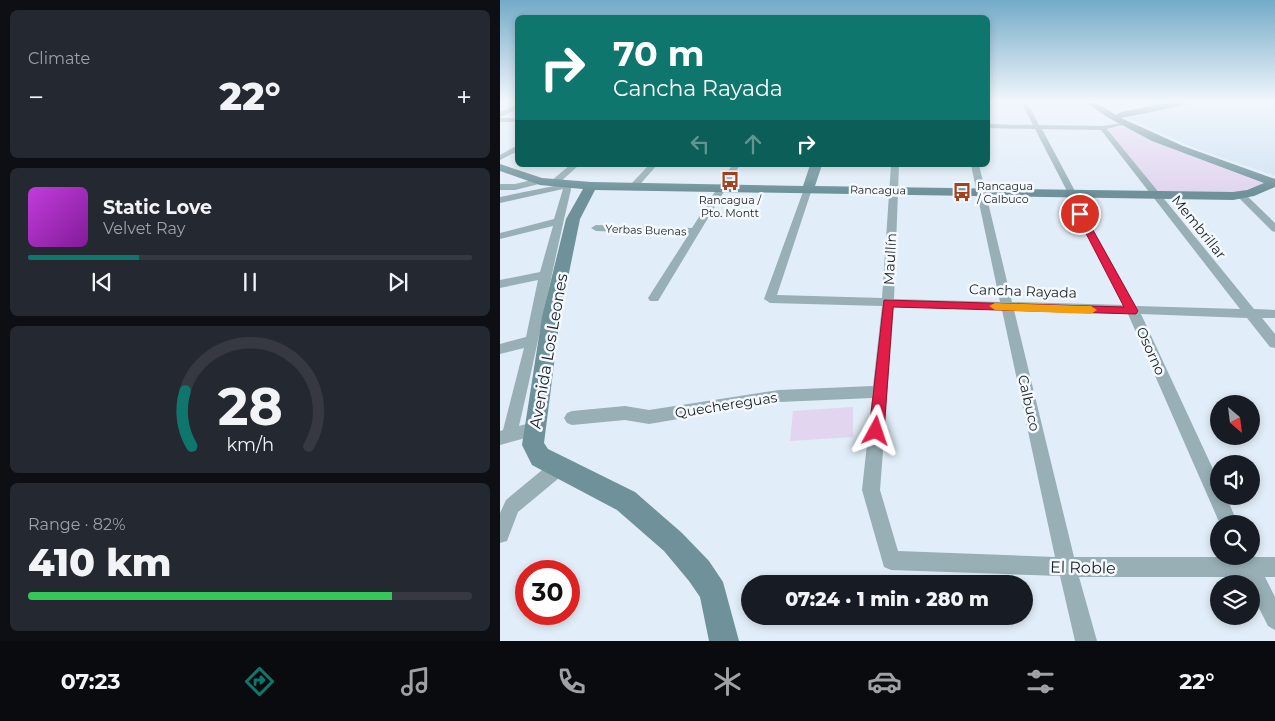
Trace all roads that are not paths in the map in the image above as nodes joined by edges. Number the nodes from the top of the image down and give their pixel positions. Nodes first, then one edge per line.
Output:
1 (1040, 132) edge
2 (1107, 132) edge
3 (1148, 132) edge
4 (1154, 132) edge
5 (515, 149) edge
6 (500, 158) edge
7 (500, 167) edge
8 (573, 167) edge
9 (651, 167) edge
10 (735, 167) edge
11 (815, 167) edge
12 (895, 167) edge
13 (975, 167) edge
14 (1275, 177) edge
15 (540, 181) junction
16 (554, 183) junction
17 (1275, 183) edge
18 (568, 185) junction
19 (591, 186) junction
20 (500, 187) edge
21 (633, 187) junction
22 (722, 188) junction
23 (808, 189) junction
24 (894, 190) junction
25 (1275, 190) edge
26 (1256, 191) junction
27 (981, 192) junction
28 (1072, 193) junction
29 (1240, 195) junction
30 (1156, 196) junction
31 (500, 200) edge
32 (560, 221) junction
33 (596, 228) dead end
34 (1275, 229) edge
35 (695, 231) junction
36 (500, 236) edge
37 (545, 275) junction
38 (500, 284) edge
39 (654, 298) dead end
40 (888, 303) junction
41 (1007, 307) junction
42 (1132, 311) junction
43 (1251, 314) junction
44 (1275, 314) edge
45 (532, 341) junction
46 (1275, 343) edge
47 (500, 349) edge
48 (880, 392) junction
49 (572, 418) dead end
50 (534, 429) junction
51 (504, 437) edge
52 (559, 467) junction
53 (1225, 515) edge
54 (500, 534) edge
55 (890, 560) joint
56 (1210, 562) edge
57 (1260, 564) edge
58 (1248, 565) edge
59 (1067, 567) junction
60 (1275, 567) edge
61 (1275, 619) edge
62 (724, 641) edge
63 (1086, 641) edge

1 - 28 street, Osorno
2 - 30 street, Membrillar
3 - 17 main road
4 - 14 main road
5 - 6 street
7 - 15 main road
8 - 16 street
9 - 21 street
10 - 22 street
11 - 23 main road
12 - 24 street, Maullín
13 - 27 street, Calbuco
15 - 16 main road, Rancagua
15 - 20 street, Rancagua
16 - 18 main road, Rancagua
17 - 26 main road, Rancagua
18 - 19 main road, Rancagua
18 - 31 street
18 - 32 street, Avenida Los Leones
19 - 21 main road, Rancagua
19 - 50 main road, Avenida Los Leones
21 - 22 main road, Rancagua
22 - 23 main road, Rancagua
22 - 35 street
23 - 24 main road, Rancagua
23 - 40 street, Cancha Rayada
24 - 27 main road, Rancagua
24 - 40 street, Maullín
25 - 26 main road, Rancagua
26 - 29 main road, Rancagua
27 - 28 main road, Rancagua
27 - 41 street, Calbuco
28 - 30 main road, Rancagua
28 - 42 street, Osorno
29 - 30 main road, Rancagua
29 - 34 street
30 - 43 street, Membrillar
32 - 36 street
32 - 37 street, Avenida Los Leones
33 - 35 street, Yerbas Buenas
35 - 39 street
37 - 38 street
37 - 45 street, Avenida Los Leones
40 - 41 street, Cancha Rayada
40 - 48 street, Maullín
41 - 42 street, Cancha Rayada
41 - 59 street, Calbuco
42 - 43 street, Cancha Rayada
42 - 53 street, Osorno
43 - 44 street, Cancha Rayada
43 - 46 street, Membrillar
45 - 47 street
45 - 51 street, Avenida Los Leones
48 - 49 street, Quechereguas
48 - 55 street, Maullín
50 - 51 street
50 - 52 main road, Avenida Los Leones
52 - 54 street
52 - 62 main road, Avenida Los Leones
55 - 59 street, El Roble
56 - 59 street, El Roble
57 - 60 street, El Roble
58 - 61 street
59 - 63 street, Calbuco

